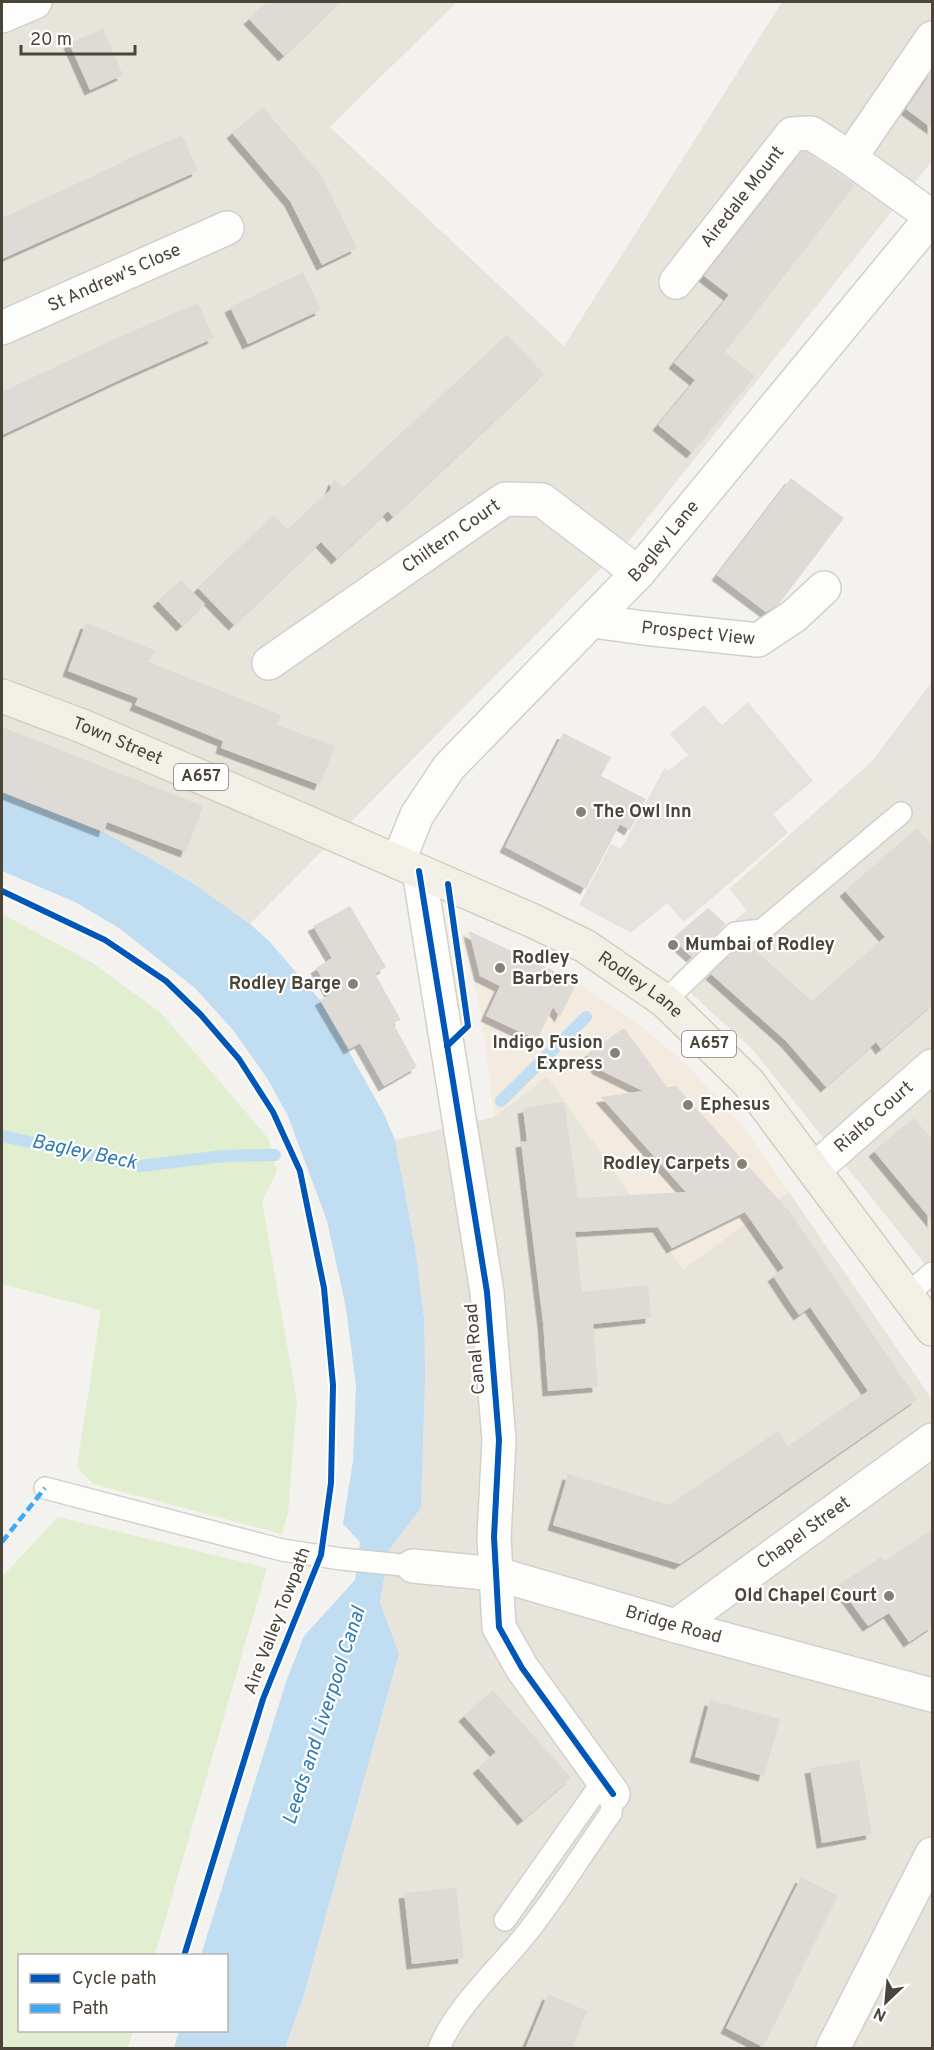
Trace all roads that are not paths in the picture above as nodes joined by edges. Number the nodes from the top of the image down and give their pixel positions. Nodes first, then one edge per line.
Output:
1 (35, 2) edge
2 (2, 16) edge
3 (933, 38) edge
4 (850, 158) junction
5 (932, 217) edge
6 (227, 228) dead end
7 (676, 282) dead end
8 (2, 328) edge
9 (638, 573) junction
10 (824, 588) dead end
11 (593, 621) junction
12 (269, 663) dead end
13 (2, 696) edge
14 (901, 813) dead end
15 (409, 867) junction
16 (665, 1001) junction
17 (933, 1066) edge
18 (814, 1170) junction
19 (933, 1273) edge
20 (907, 1295) junction
21 (933, 1329) edge
22 (933, 1440) edge
23 (45, 1488) dead end
24 (414, 1566) joint
25 (497, 1574) junction
26 (676, 1626) junction
27 (933, 1695) edge
28 (608, 1788) junction
29 (933, 1854) edge
30 (505, 1920) dead end
31 (439, 2049) edge
32 (833, 2049) edge

1 - 2 street
3 - 4 street
4 - 5 street, Airedale Mount
4 - 7 street, Airedale Mount
5 - 9 street, Bagley Lane
6 - 8 street, St Andrew's Close
9 - 11 street, Bagley Lane
9 - 12 street, Chiltern Court
10 - 11 street, Prospect View
11 - 15 street, Bagley Lane
13 - 15 main road, Town Street / A657
14 - 16 lane
15 - 16 main road, Rodley Lane / A657
15 - 25 street, Canal Road
16 - 18 main road, Rodley Lane / A657
17 - 18 street, Rialto Court
18 - 20 main road, Rodley Lane / A657
19 - 20 lane
20 - 21 main road, Rodley Lane / A657
22 - 26 street, Chapel Street
23 - 24 lane
24 - 25 street, Bridge Road
25 - 26 street, Bridge Road
25 - 28 street, Canal Road
26 - 27 street, Bridge Road
28 - 30 lane
28 - 31 lane
29 - 32 street

